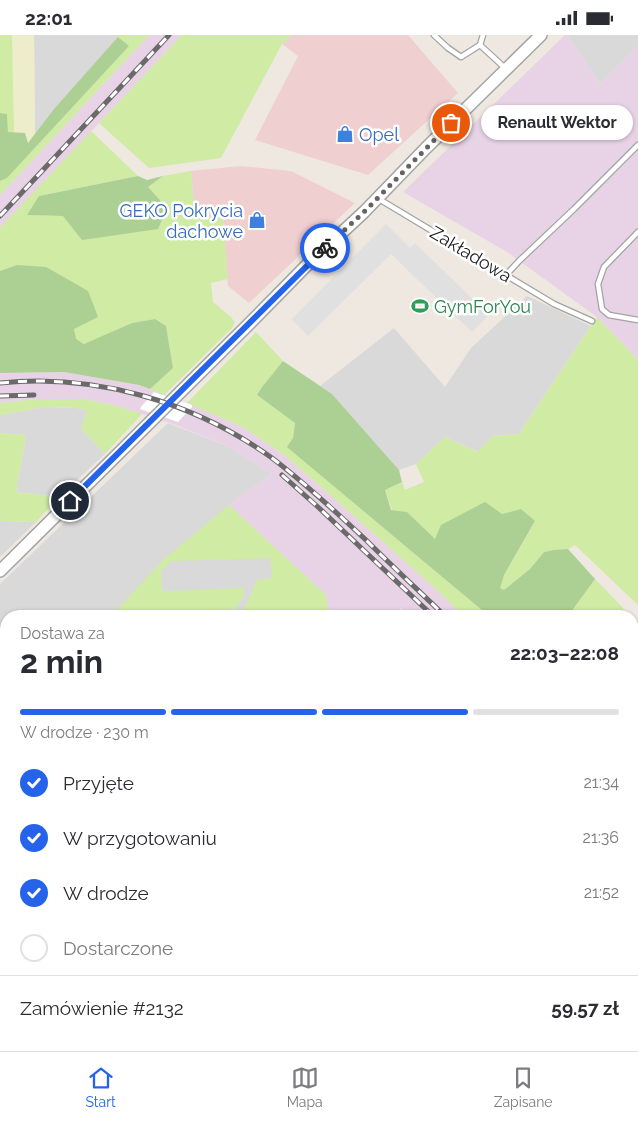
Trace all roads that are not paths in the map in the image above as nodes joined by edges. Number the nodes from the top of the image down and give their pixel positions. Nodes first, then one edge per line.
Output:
1 (434, 35) edge
2 (483, 35) edge
3 (541, 35) edge
4 (480, 45) junction
5 (506, 69) junction
6 (638, 145) edge
7 (377, 198) junction
8 (638, 232) edge
9 (506, 275) junction
10 (638, 320) edge
11 (592, 321) dead end
12 (0, 571) edge

1 - 4 lane
2 - 4 lane
3 - 5 street
4 - 5 lane
5 - 7 street
6 - 9 lane
7 - 9 lane, Zakładowa
7 - 12 street
8 - 10 lane
9 - 11 lane, Zakładowa

